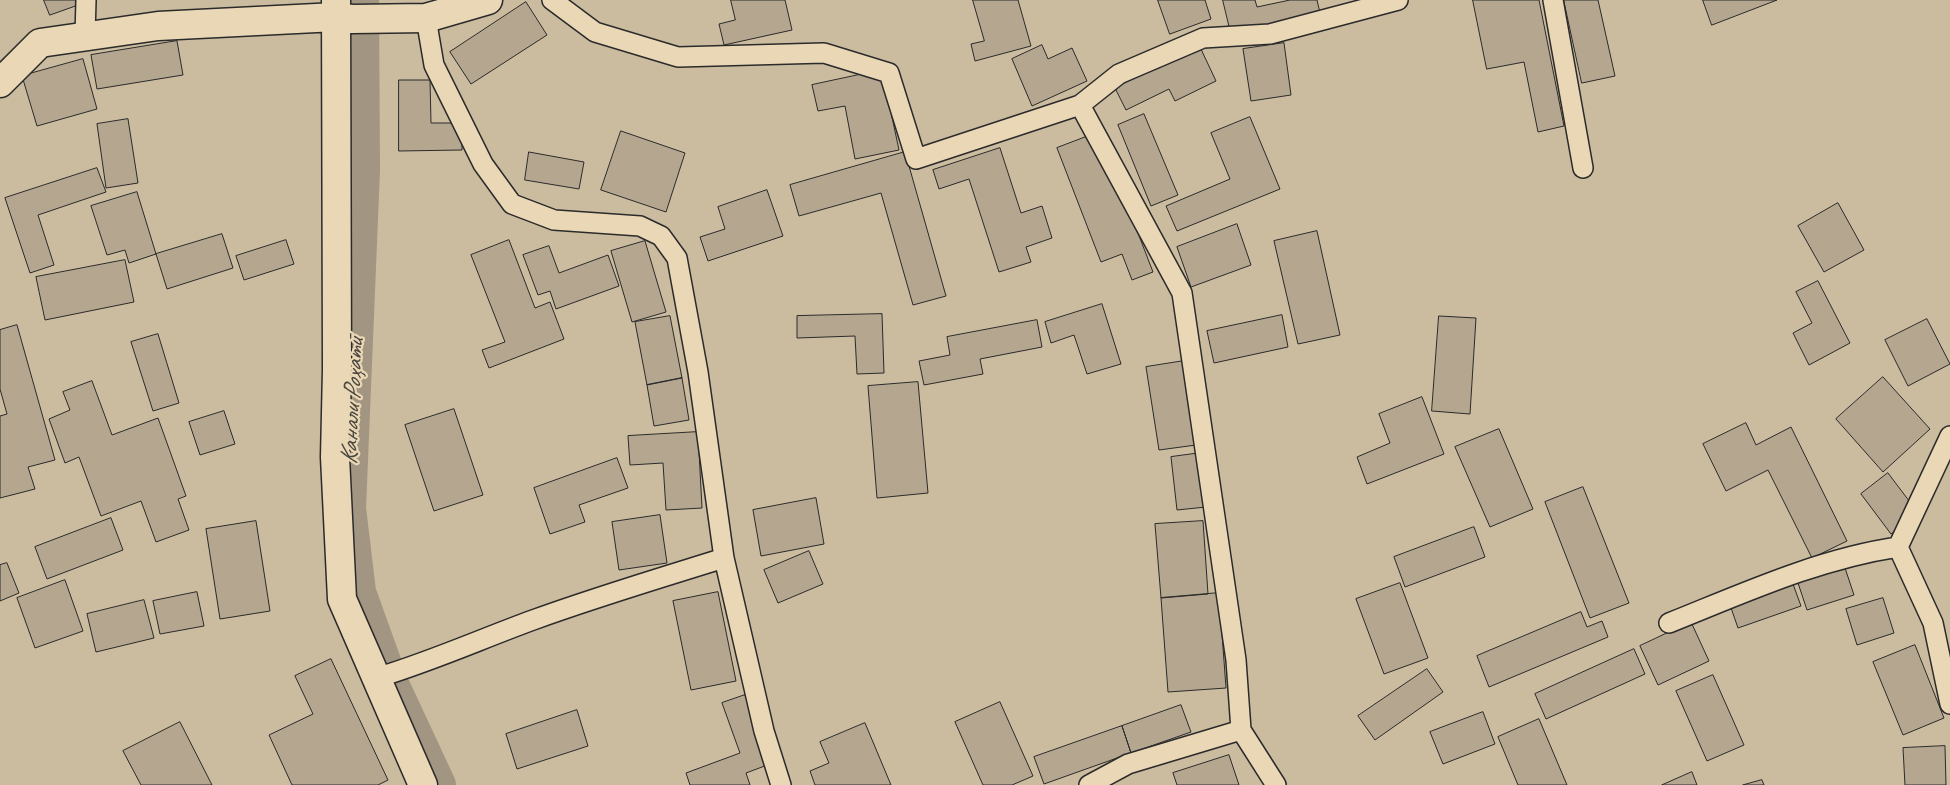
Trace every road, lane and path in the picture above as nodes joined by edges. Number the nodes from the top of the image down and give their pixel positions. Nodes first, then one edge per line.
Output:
1 (86, 0) edge
2 (488, 0) edge
3 (552, 0) edge
4 (1398, 0) edge
5 (1552, 0) edge
6 (341, 12) edge
7 (417, 18) junction
8 (85, 36) junction
9 (0, 84) edge
10 (1080, 105) junction
11 (1583, 168) dead end
12 (1950, 436) edge
13 (1898, 547) junction
14 (724, 558) junction
15 (1669, 623) dead end
16 (381, 676) junction
17 (1950, 704) edge
18 (1241, 730) junction
19 (423, 785) edge
20 (781, 785) edge
21 (1088, 785) edge
22 (1276, 785) edge

1 - 8 lane
2 - 7 street
3 - 10 lane
4 - 10 lane
5 - 11 lane
6 - 7 street
6 - 8 street
6 - 16 street
7 - 14 lane
8 - 9 street
10 - 18 lane
12 - 13 lane
13 - 15 lane
13 - 17 lane
14 - 16 lane
14 - 20 lane
16 - 19 street
18 - 21 lane
18 - 22 lane

